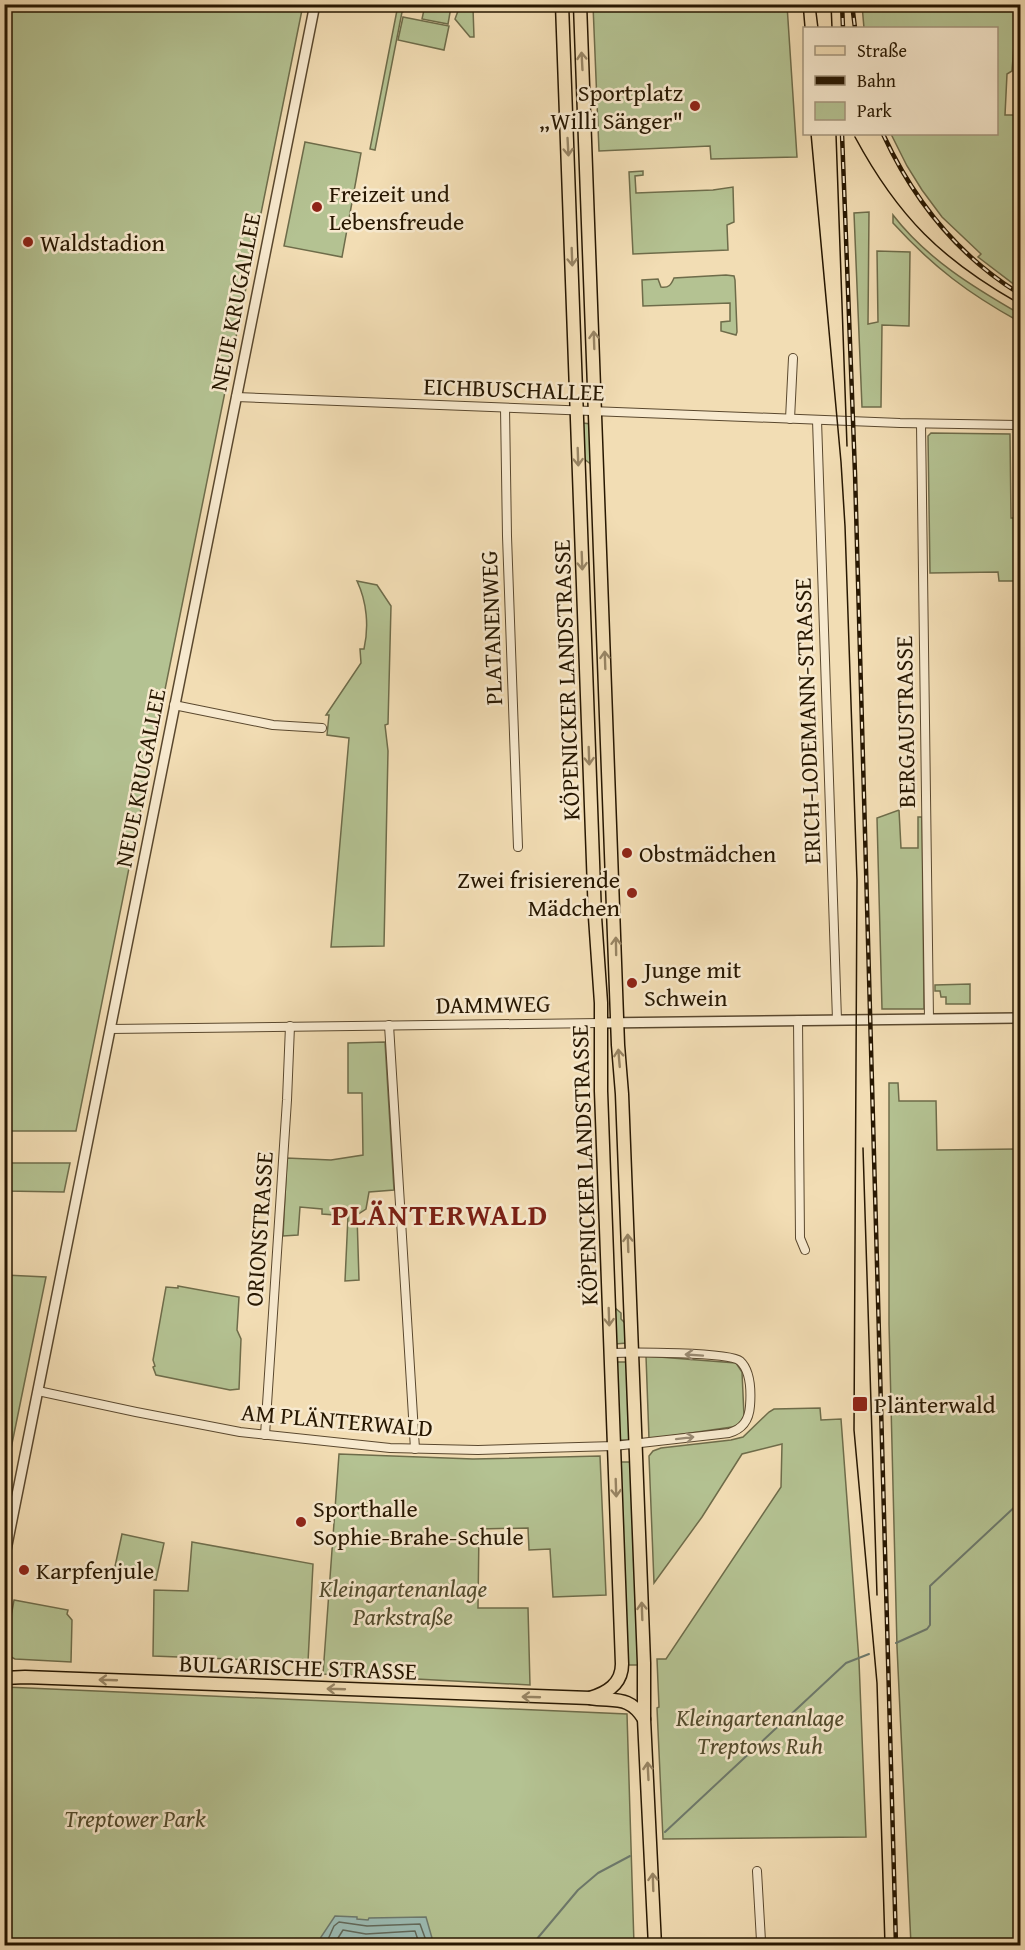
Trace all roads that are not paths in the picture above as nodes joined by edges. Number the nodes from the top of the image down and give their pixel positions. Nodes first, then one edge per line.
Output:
1 (315, 4) edge
2 (562, 4) edge
3 (580, 4) edge
4 (793, 358) dead end
5 (236, 397) junction
6 (505, 408) junction
7 (577, 411) junction
8 (596, 412) junction
9 (790, 419) junction
10 (817, 420) junction
11 (921, 424) junction
12 (1020, 425) edge
13 (174, 705) junction
14 (322, 728) dead end
15 (518, 847) dead end
16 (1020, 1018) edge
17 (929, 1019) junction
18 (798, 1020) junction
19 (837, 1020) junction
20 (600, 1023) junction
21 (618, 1023) junction
22 (389, 1025) junction
23 (290, 1026) junction
24 (110, 1029) junction
25 (805, 1250) dead end
26 (632, 1352) junction
27 (610, 1353) junction
28 (38, 1391) junction
29 (265, 1435) junction
30 (636, 1444) junction
31 (614, 1446) junction
32 (416, 1449) junction
33 (4, 1560) edge
34 (4, 1672) edge
35 (25, 1677) junction
36 (4, 1678) edge
37 (590, 1698) junction
38 (644, 1719) junction
39 (757, 1871) dead end
40 (655, 1946) edge
41 (760, 1946) edge

1 - 5 street, NEUE KRUGALLEE
2 -> 7 main road, KÖPENICKER LANDSTRASSE
8 -> 3 main road, KÖPENICKER LANDSTRASSE
4 - 9 street
5 - 6 street, EICHBUSCHALLEE
5 - 13 street, NEUE KRUGALLEE
6 - 7 street, EICHBUSCHALLEE
6 - 15 street, PLATANENWEG
7 - 8 street, EICHBUSCHALLEE
7 -> 20 main road, KÖPENICKER LANDSTRASSE
8 - 9 street, EICHBUSCHALLEE
21 -> 8 main road, KÖPENICKER LANDSTRASSE
9 - 10 street, EICHBUSCHALLEE
10 - 11 street, EICHBUSCHALLEE
10 - 19 street, ERICH-LODEMANN-STRASSE
11 - 12 street, EICHBUSCHALLEE
11 - 17 street, BERGAUSTRASSE
13 - 14 street
13 - 24 street, NEUE KRUGALLEE
16 - 17 street, DAMMWEG
17 - 19 street, DAMMWEG
18 - 19 street, DAMMWEG
18 - 21 street, DAMMWEG
18 - 25 street
20 - 21 street, DAMMWEG
20 - 22 street, DAMMWEG
20 -> 27 main road, KÖPENICKER LANDSTRASSE
26 -> 21 main road, KÖPENICKER LANDSTRASSE
22 - 23 street, DAMMWEG
22 - 32 street
23 - 24 street, DAMMWEG
23 - 29 street, ORIONSTRASSE
24 - 28 street, NEUE KRUGALLEE
26 - 27 street
26 - 30 main road, KÖPENICKER LANDSTRASSE
30 -> 26 street
27 - 31 main road, KÖPENICKER LANDSTRASSE
28 - 29 street, AM PLÄNTERWALD
28 - 33 street, NEUE KRUGALLEE
29 - 32 street, AM PLÄNTERWALD
30 - 31 street, AM PLÄNTERWALD
38 -> 30 main road, KÖPENICKER LANDSTRASSE
31 - 32 street, AM PLÄNTERWALD
31 -> 37 main road, KÖPENICKER LANDSTRASSE
34 - 35 street, BULGARISCHE STRASSE
35 - 36 main road
37 -> 35 main road, BULGARISCHE STRASSE
37 - 38 main road, BULGARISCHE STRASSE
40 -> 38 main road, KÖPENICKER LANDSTRASSE
39 - 41 street

